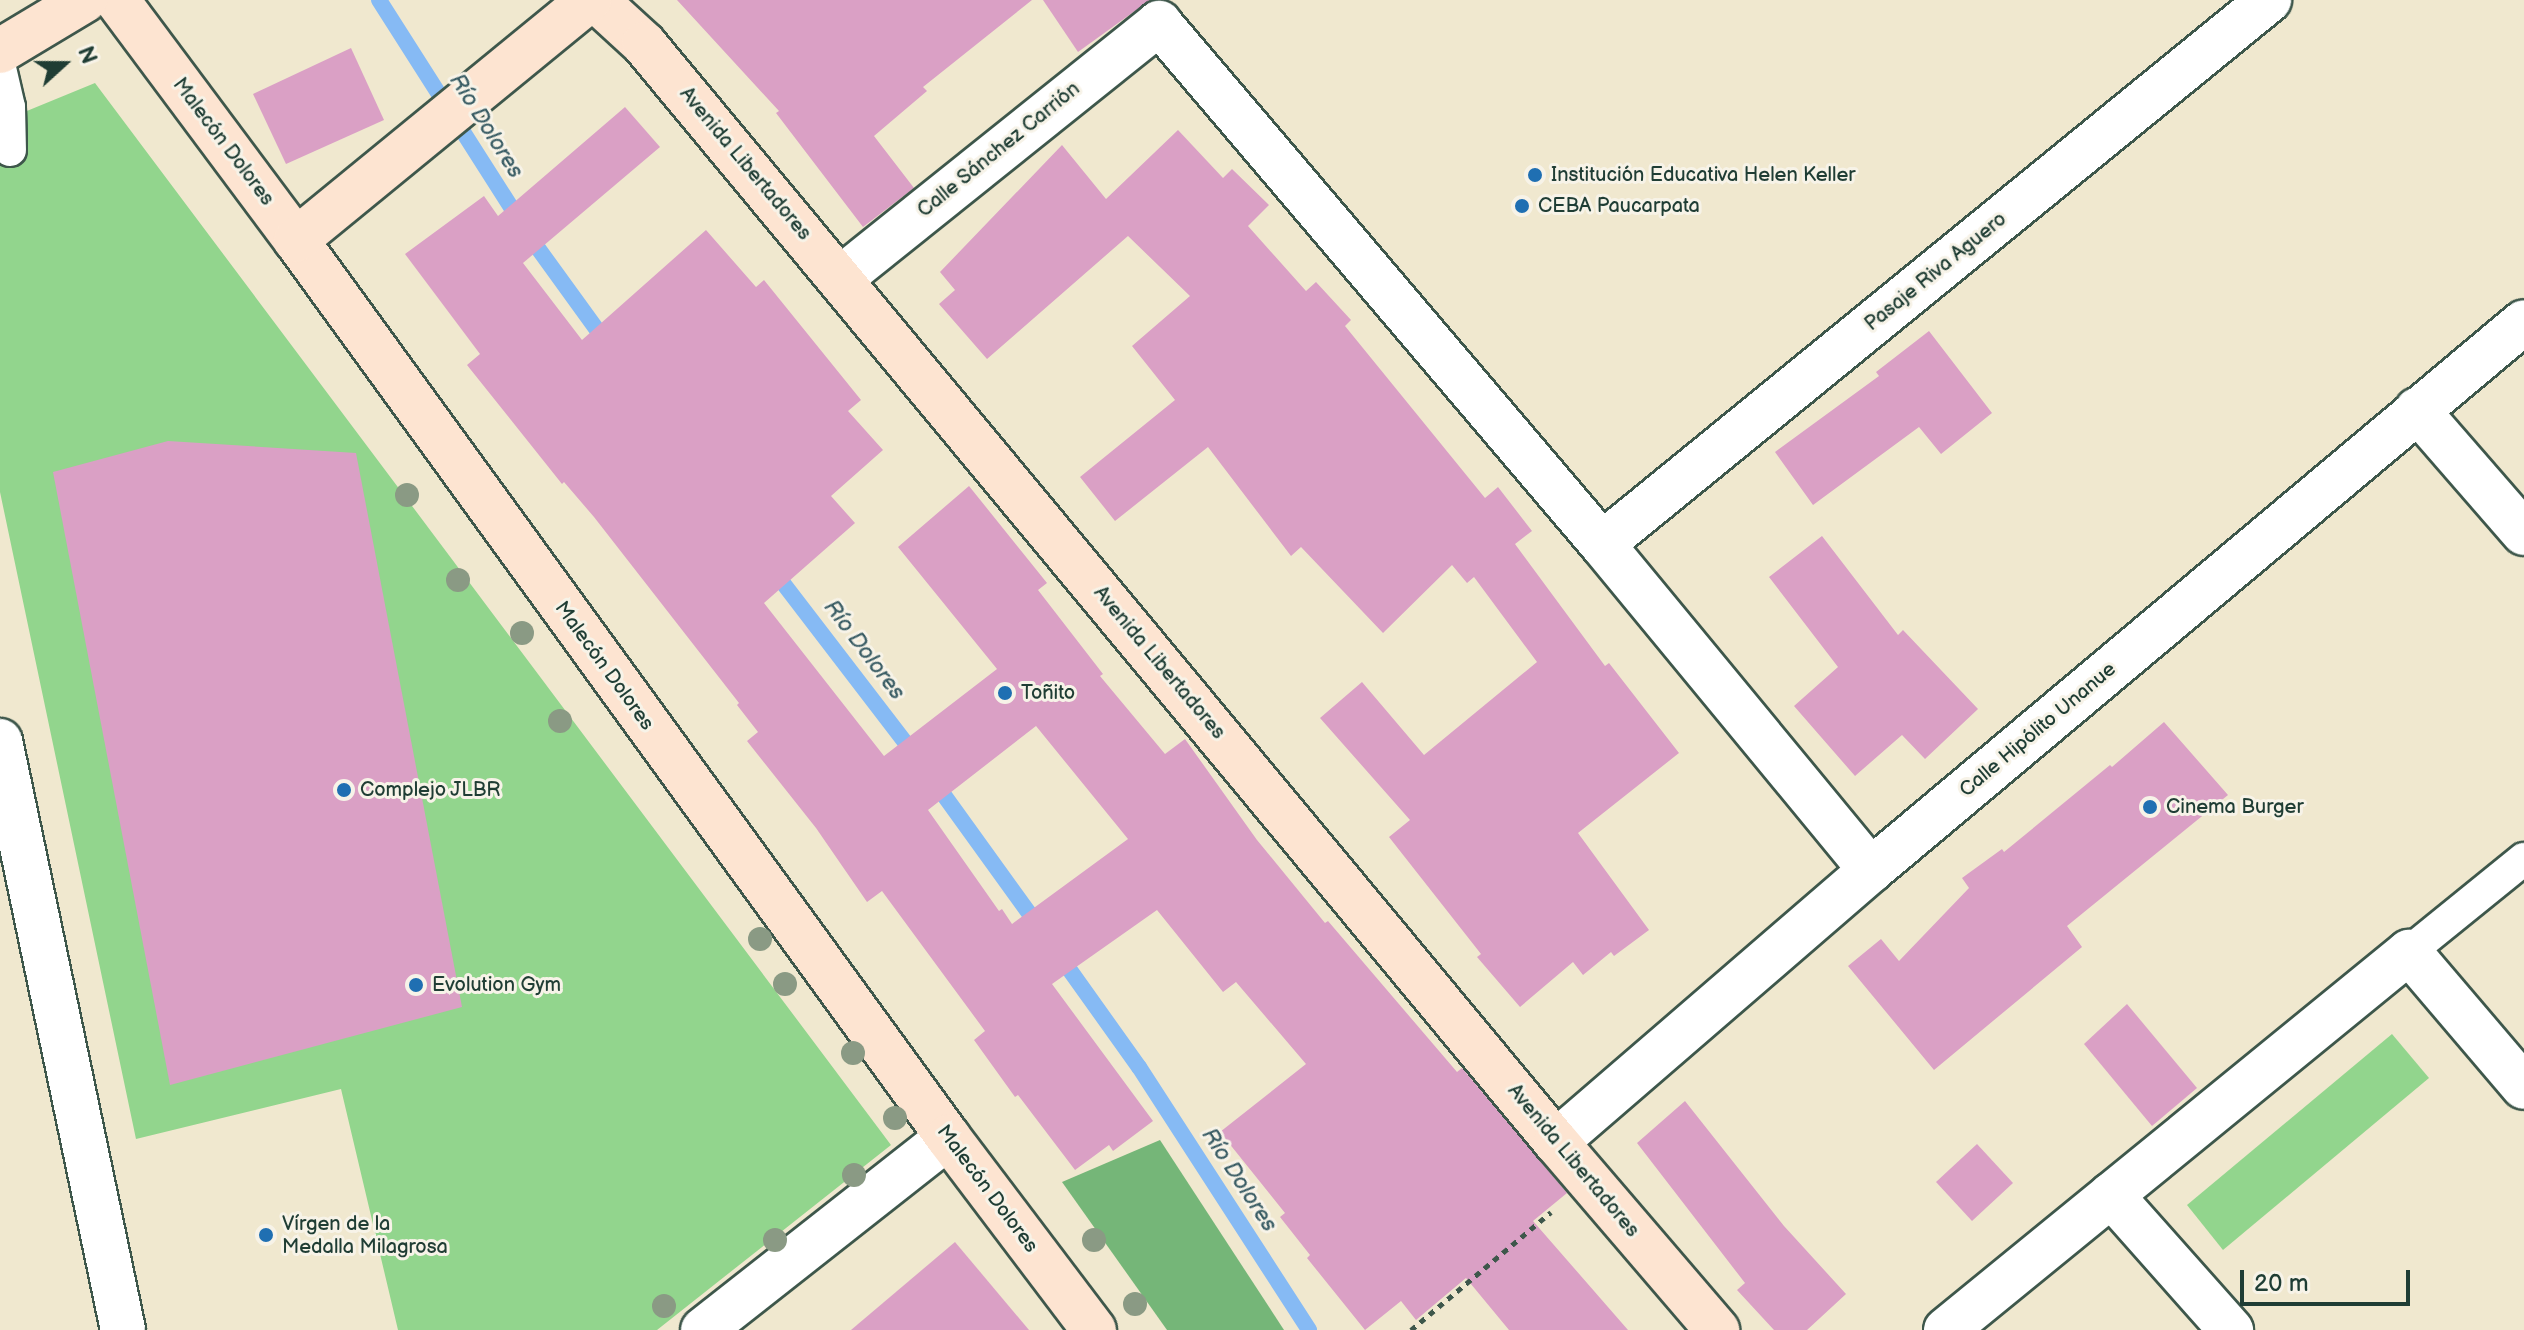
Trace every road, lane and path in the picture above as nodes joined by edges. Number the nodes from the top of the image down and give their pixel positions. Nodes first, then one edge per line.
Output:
1 (85, 0) edge
2 (117, 0) edge
3 (589, 0) edge
4 (596, 0) edge
5 (2269, 0) edge
6 (0, 51) edge
7 (0, 68) edge
8 (10, 150) dead end
9 (296, 240) junction
10 (841, 278) junction
11 (2524, 322) edge
12 (2417, 410) junction
13 (2524, 533) edge
14 (1602, 544) junction
15 (0, 741) edge
16 (2524, 859) edge
17 (1871, 870) junction
18 (2409, 952) junction
19 (2524, 1087) edge
20 (948, 1137) junction
21 (1556, 1142) junction
22 (1589, 1180) junction
23 (2111, 1195) junction
24 (123, 1330) edge
25 (703, 1330) edge
26 (1094, 1330) edge
27 (1411, 1330) edge
28 (1717, 1330) edge
29 (1946, 1330) edge
30 (2231, 1330) edge

1 - 6 street
2 - 9 street, Malecón Dolores
3 - 9 street
4 - 10 street, Avenida Libertadores
5 - 14 street, Pasaje Riva Aguero
7 - 8 lane
9 - 20 street, Malecón Dolores
10 - 14 street, Calle Sánchez Carrión
10 - 21 street, Avenida Libertadores
11 - 12 street, Calle Hipólito Unanue
12 - 13 street
12 - 17 street, Calle Hipólito Unanue
14 - 17 street
15 - 24 street
16 - 18 lane
17 - 21 street, Calle Hipólito Unanue
18 - 19 street
18 - 23 street
20 - 25 street
20 - 26 street, Malecón Dolores
21 - 22 street, Avenida Libertadores
22 - 27 path
22 - 28 street, Avenida Libertadores
23 - 29 street
23 - 30 street

